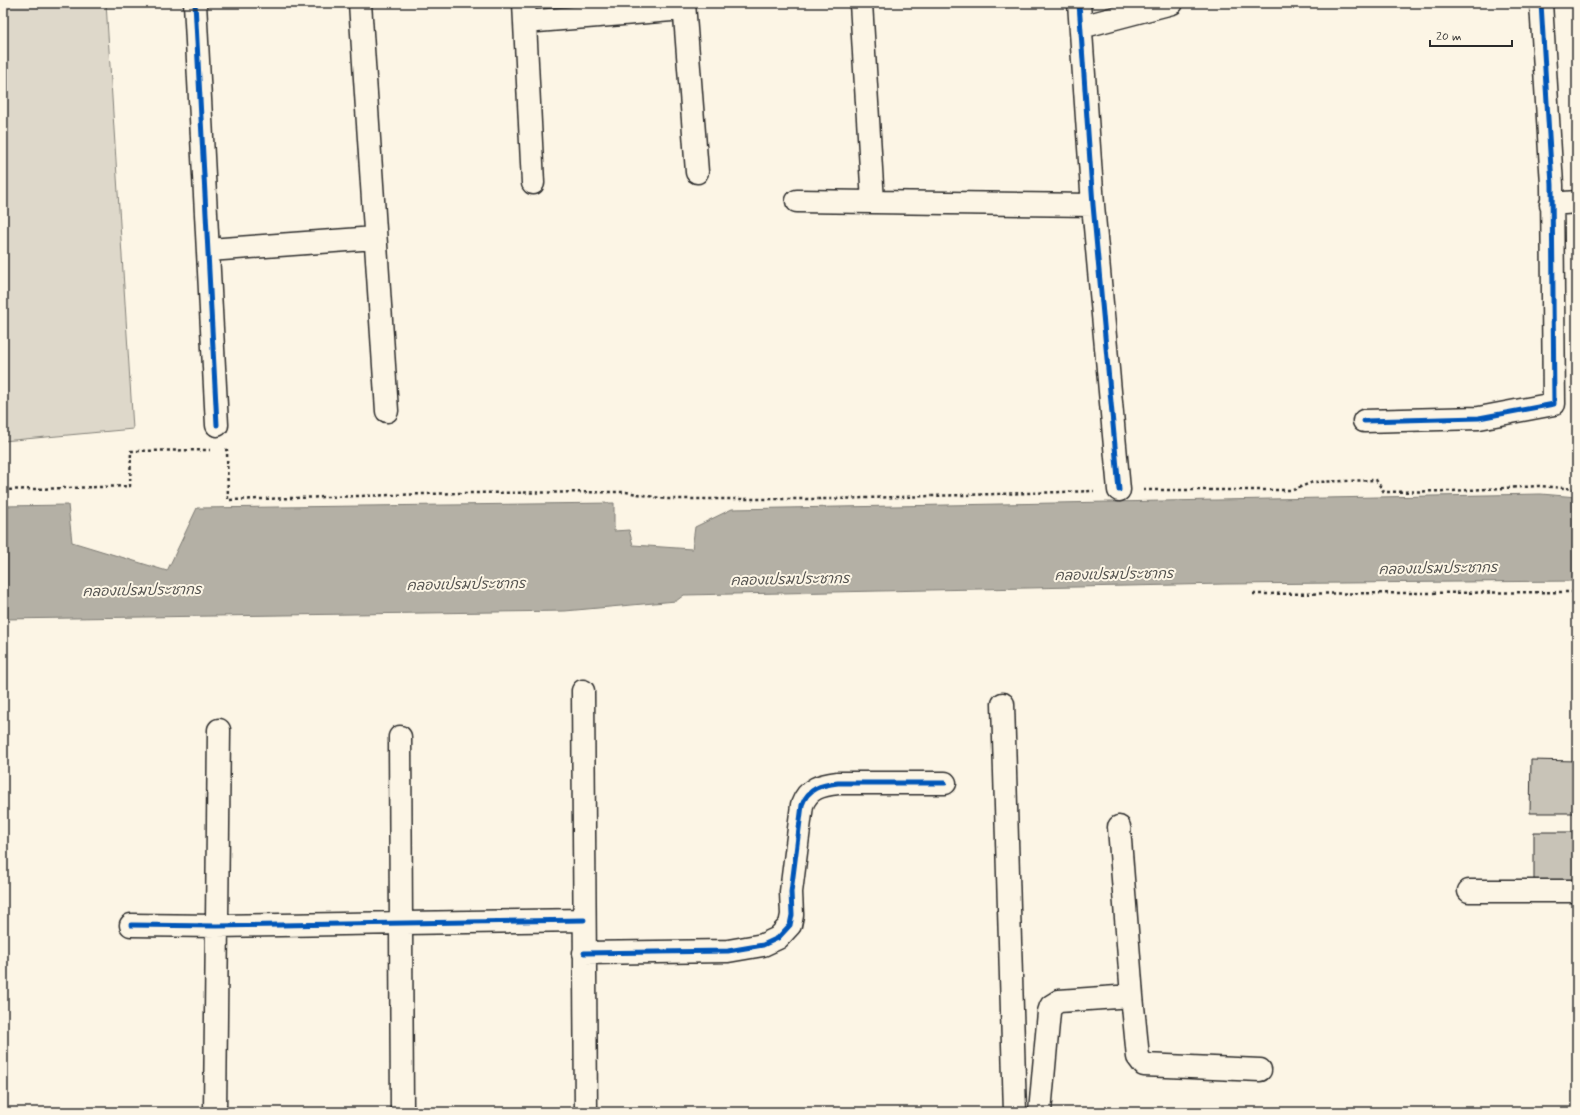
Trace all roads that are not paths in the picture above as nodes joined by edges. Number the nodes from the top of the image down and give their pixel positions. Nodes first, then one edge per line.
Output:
1 (195, 3) edge
2 (360, 3) edge
3 (861, 3) edge
4 (1079, 3) edge
5 (1172, 3) edge
6 (1541, 3) edge
7 (684, 6) edge
8 (524, 12) edge
9 (1081, 27) junction
10 (697, 172) dead end
11 (533, 183) dead end
12 (797, 201) dead end
13 (873, 202) junction
14 (1577, 202) edge
15 (1551, 204) junction
16 (1094, 205) junction
17 (375, 238) junction
18 (209, 250) junction
19 (387, 411) dead end
20 (1364, 422) dead end
21 (217, 425) dead end
22 (1119, 490) road end
23 (583, 691) dead end
24 (1003, 704) dead end
25 (219, 730) dead end
26 (400, 737) dead end
27 (945, 783) dead end
28 (1118, 827) dead end
29 (1469, 891) dead end
30 (1577, 891) edge
31 (584, 920) junction
32 (401, 923) junction
33 (131, 926) dead end
34 (217, 926) junction
35 (584, 953) junction
36 (1132, 996) junction
37 (1260, 1070) dead end
38 (215, 1112) edge
39 (402, 1112) edge
40 (586, 1112) edge
41 (1015, 1112) edge
42 (1040, 1112) edge

1 - 18 street
2 - 17 street
3 - 13 street
4 - 9 street
5 - 9 street
6 - 15 street
7 - 8 street
7 - 10 street
8 - 11 street
9 - 16 street
12 - 13 street
13 - 16 street
14 - 15 street
15 - 20 street
16 - 22 street
17 - 18 street
17 - 19 street
18 - 21 street
23 - 31 street
24 - 41 street
25 - 34 street
26 - 32 street
27 - 35 street
28 - 36 street
29 - 30 street
31 - 32 street
31 - 35 street
32 - 34 street
32 - 39 street
33 - 34 street
34 - 38 street
35 - 40 street
36 - 37 street
36 - 42 street

